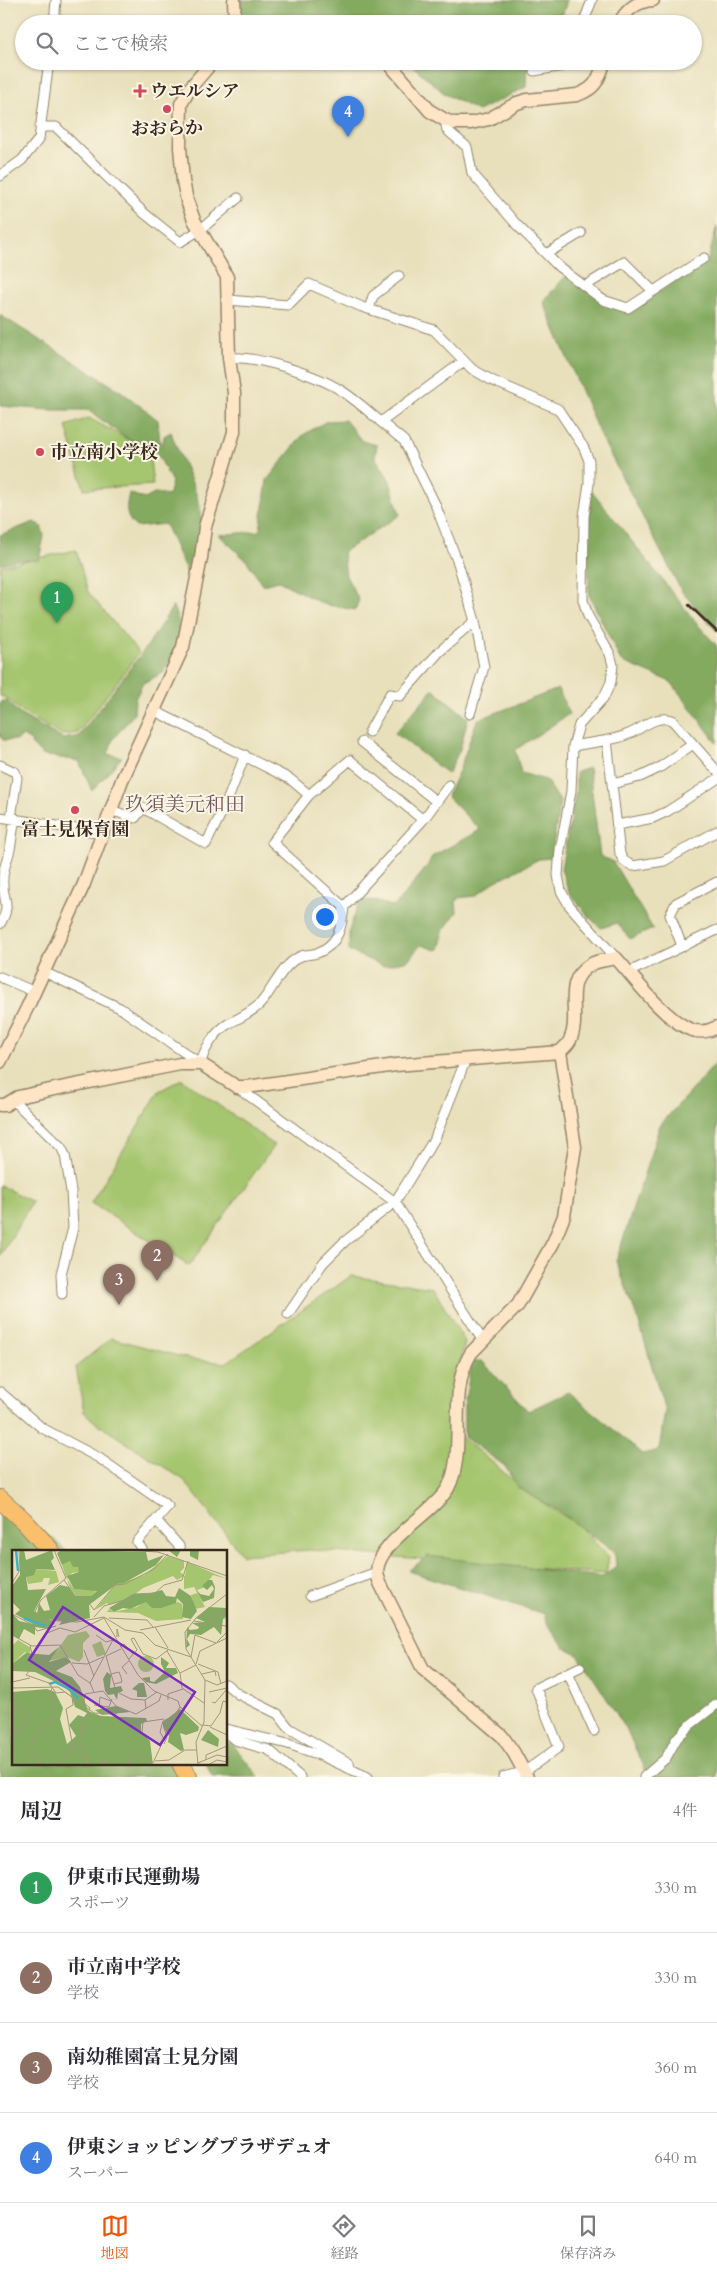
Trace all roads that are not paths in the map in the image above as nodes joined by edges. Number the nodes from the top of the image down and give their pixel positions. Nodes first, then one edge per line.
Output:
1 (56, 0) edge
2 (234, 0) edge
3 (592, 0) edge
4 (653, 0) edge
5 (55, 15) edge
6 (235, 15) edge
7 (586, 15) edge
8 (625, 15) edge
9 (48, 70) edge
10 (205, 70) edge
11 (395, 70) edge
12 (539, 70) edge
13 (601, 70) edge
14 (534, 71) dead end
15 (445, 120) junction
16 (40, 127) junction
17 (0, 176) edge
18 (238, 198) dead end
19 (200, 230) junction
20 (582, 233) dead end
21 (546, 254) junction
22 (704, 258) dead end
23 (399, 276) dead end
24 (585, 286) junction
25 (653, 292) junction
26 (228, 300) junction
27 (369, 310) junction
28 (230, 358) junction
29 (464, 361) junction
30 (381, 422) junction
31 (475, 621) junction
32 (155, 711) junction
33 (470, 714) dead end
34 (369, 732) dead end
35 (607, 740) junction
36 (362, 742) dead end
37 (693, 744) junction
38 (573, 746) junction
39 (245, 755) junction
40 (0, 765) edge
41 (717, 771) edge
42 (717, 779) edge
43 (612, 784) junction
44 (449, 785) dead end
45 (309, 795) junction
46 (437, 802) junction
47 (110, 810) junction
48 (0, 817) edge
49 (13, 818) junction
50 (423, 820) junction
51 (617, 825) junction
52 (717, 831) edge
53 (102, 833) junction
54 (717, 882) edge
55 (344, 906) junction
56 (0, 924) edge
57 (717, 930) edge
58 (682, 946) junction
59 (616, 958) junction
60 (44, 972) junction
61 (629, 972) junction
62 (0, 977) edge
63 (35, 992) junction
64 (717, 1027) edge
65 (560, 1052) junction
66 (466, 1059) junction
67 (0, 1062) edge
68 (201, 1064) junction
69 (237, 1087) junction
70 (13, 1100) junction
71 (0, 1105) edge
72 (395, 1202) junction
73 (62, 1294) dead end
74 (288, 1314) dead end
75 (483, 1341) junction
76 (0, 1392) edge
77 (0, 1499) edge
78 (156, 1520) junction
79 (50, 1550) edge
80 (142, 1550) edge
81 (180, 1550) edge
82 (377, 1572) junction
83 (310, 1596) dead end
84 (580, 1668) dead end
85 (568, 1673) junction
86 (228, 1686) edge
87 (717, 1704) edge
88 (228, 1731) edge
89 (594, 1731) dead end
90 (228, 1733) edge
91 (182, 1764) edge
92 (350, 1769) junction
93 (526, 1774) edge
94 (188, 1777) edge
95 (300, 1777) edge
96 (368, 1777) edge
97 (503, 1777) edge
98 (644, 1777) edge

1 - 5 street
2 - 6 street
3 - 7 street
4 - 8 street
9 - 16 street
10 - 19 street
11 - 15 street
12 - 14 street
13 - 15 street
15 - 21 street
16 - 17 street
16 - 19 street
18 - 19 street
19 - 26 street
20 - 21 street
21 - 24 street
22 - 25 street
23 - 27 street
24 - 25 street
24 - 25 street
26 - 27 street
26 - 28 street
27 - 29 street
28 - 30 street
28 - 32 street
29 - 30 street
29 - 38 street
30 - 31 street
31 - 33 street
31 - 34 street
32 - 39 street
32 - 47 street
35 - 37 street
35 - 38 street
35 - 43 street
36 - 46 street
37 - 41 street
37 - 43 street
38 - 59 street
39 - 45 street
39 - 47 street
40 - 49 street
42 - 51 street
43 - 51 street
44 - 46 street
45 - 50 street
45 - 55 street
46 - 50 street
47 - 53 street
48 - 49 street
49 - 53 street
49 - 56 street
50 - 55 street
51 - 52 street
53 - 60 street
54 - 58 street
55 - 68 street
57 - 58 street
58 - 61 street
59 - 61 street
59 - 65 street
60 - 63 street
60 - 68 street
61 - 64 street
62 - 63 street
63 - 67 street
65 - 66 street
65 - 75 street
66 - 69 street
66 - 72 street
68 - 69 street
68 - 70 street
69 - 72 street
70 - 71 street
70 - 73 street
72 - 74 street
72 - 75 street
75 - 82 street
76 - 78 street
77 - 79 highway
78 - 80 street
78 - 81 street
82 - 83 street
82 - 93 street
84 - 85 street
85 - 89 street
85 - 93 street
86 - 92 street
87 - 98 street
88 - 92 street
90 - 95 street
91 - 94 highway
92 - 96 street
93 - 97 street

